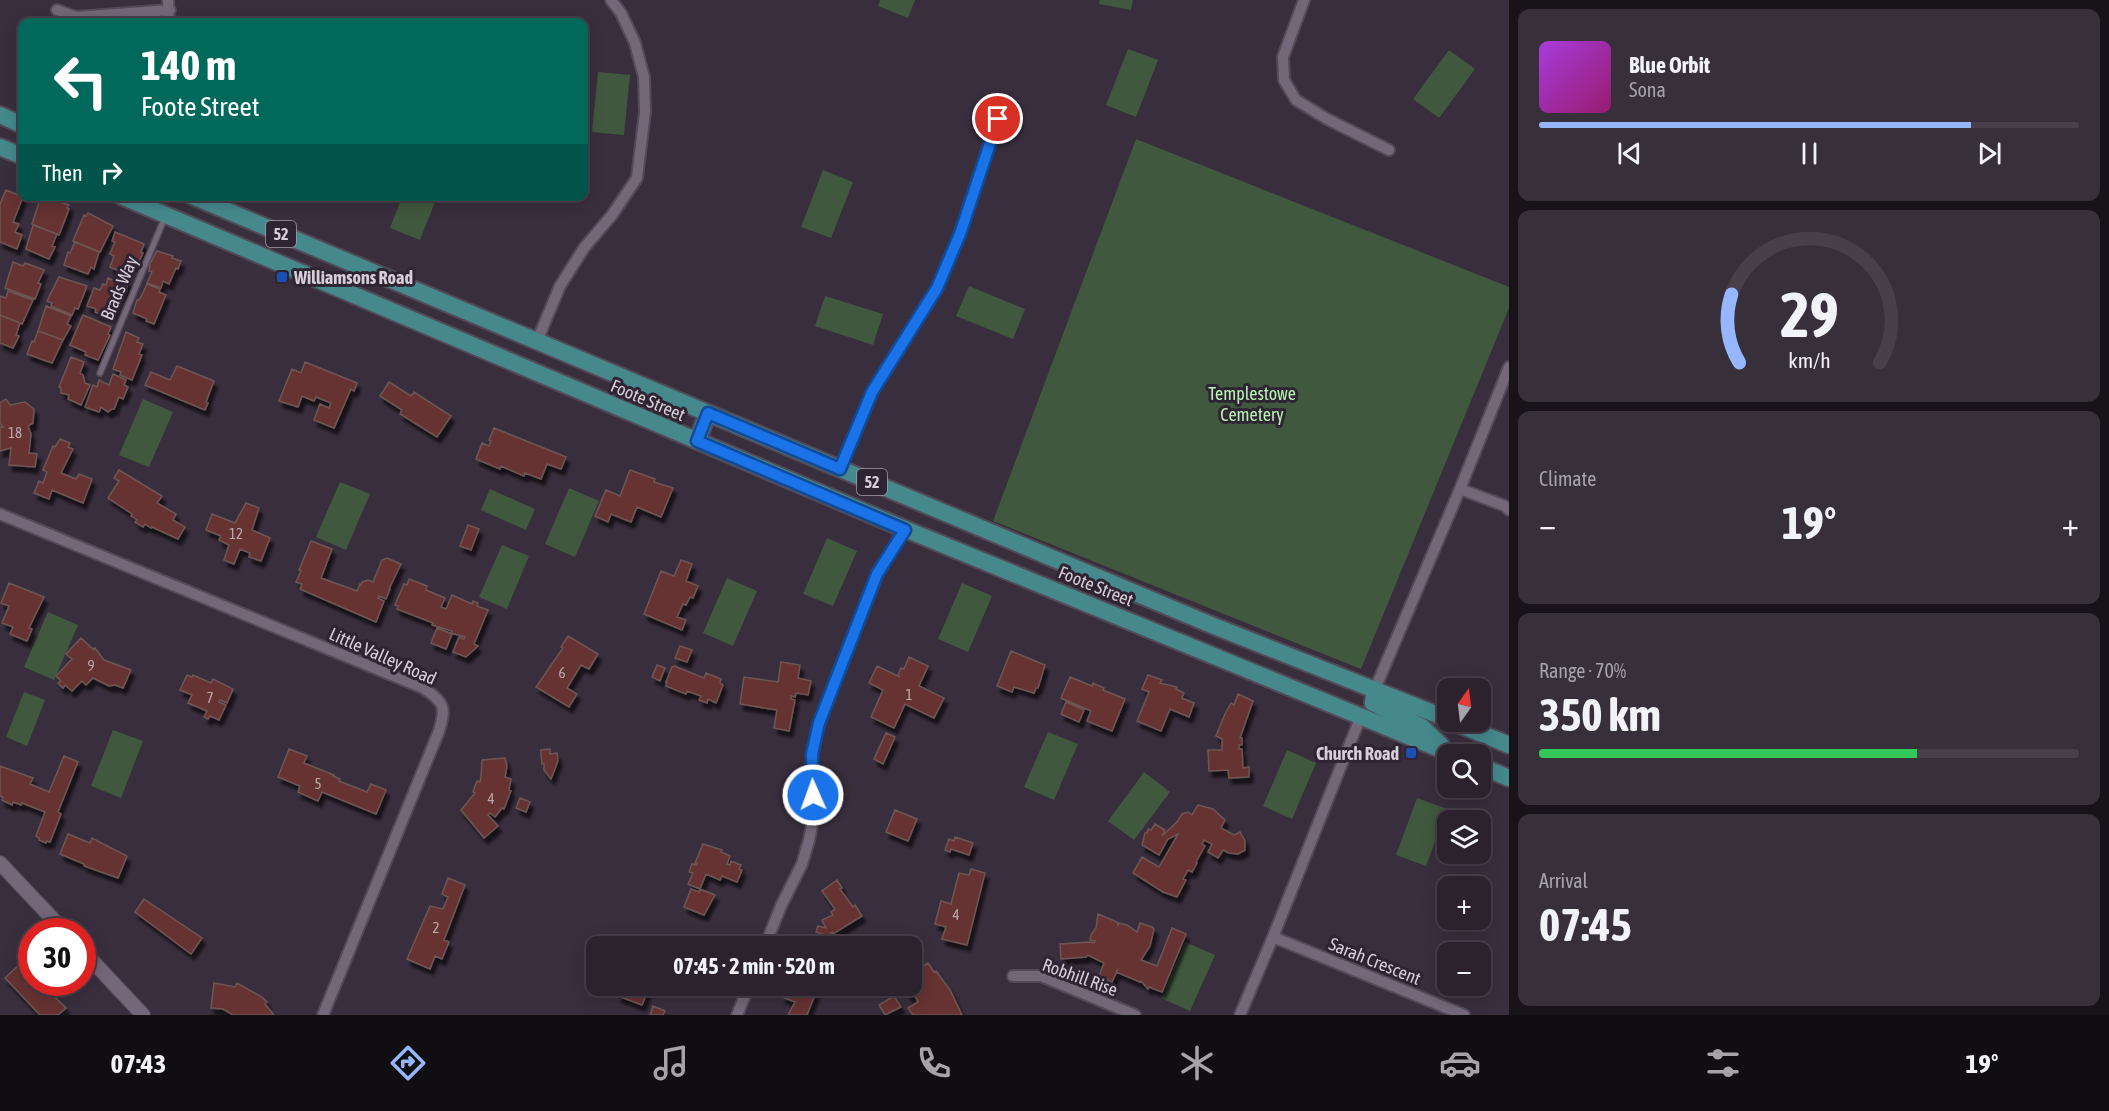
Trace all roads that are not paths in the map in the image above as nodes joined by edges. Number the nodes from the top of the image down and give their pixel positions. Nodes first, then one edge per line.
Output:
1 (611, 0) edge
2 (1304, 0) edge
3 (169, 5) edge
4 (57, 10) dead end
5 (0, 115) edge
6 (998, 119) dead end
7 (18, 123) edge
8 (0, 147) edge
9 (1389, 150) dead end
10 (18, 154) edge
11 (133, 201) edge
12 (204, 201) edge
13 (165, 215) junction
14 (537, 341) junction
15 (1509, 367) edge
16 (100, 373) dead end
17 (708, 413) junction
18 (697, 441) junction
19 (840, 469) junction
20 (1460, 489) junction
21 (1509, 510) edge
22 (0, 514) edge
23 (905, 530) junction
24 (1376, 689) junction
25 (1437, 714) edge
26 (1361, 716) junction
27 (1477, 732) edge
28 (1440, 744) edge
29 (1509, 745) edge
30 (1437, 748) edge
31 (1491, 771) edge
32 (1509, 778) edge
33 (0, 863) edge
34 (52, 918) edge
35 (769, 936) edge
36 (1273, 937) junction
37 (96, 965) edge
38 (1013, 976) dead end
39 (745, 996) edge
40 (143, 1015) edge
41 (323, 1015) edge
42 (737, 1015) edge
43 (1135, 1015) edge
44 (1240, 1015) edge
45 (1464, 1015) edge

1 - 14 street
2 - 9 street
3 - 4 street
5 - 7 main road
6 - 19 street
8 - 10 main road
11 - 13 main road, Foote Street / 52
12 - 14 main road, Foote Street / 52
13 - 16 lane, Brads Way
13 - 18 main road, Foote Street / 52
14 - 17 main road, Foote Street / 52
15 - 20 street
17 - 18 main road
17 - 19 main road, Foote Street / 52
18 - 23 main road, Foote Street / 52
19 - 24 main road, Foote Street / 52
20 - 21 street
20 - 24 street
22 - 41 street, Little Valley Road
23 - 26 main road, Foote Street / 52
23 - 35 street
24 - 25 main road, 52
24 - 28 main road
26 - 30 main road, 52
26 - 36 street
27 - 29 main road
31 - 32 main road
33 - 34 street
36 - 44 street
36 - 45 street, Sarah Crescent
37 - 40 street
38 - 43 street, Robhill Rise
39 - 42 street

